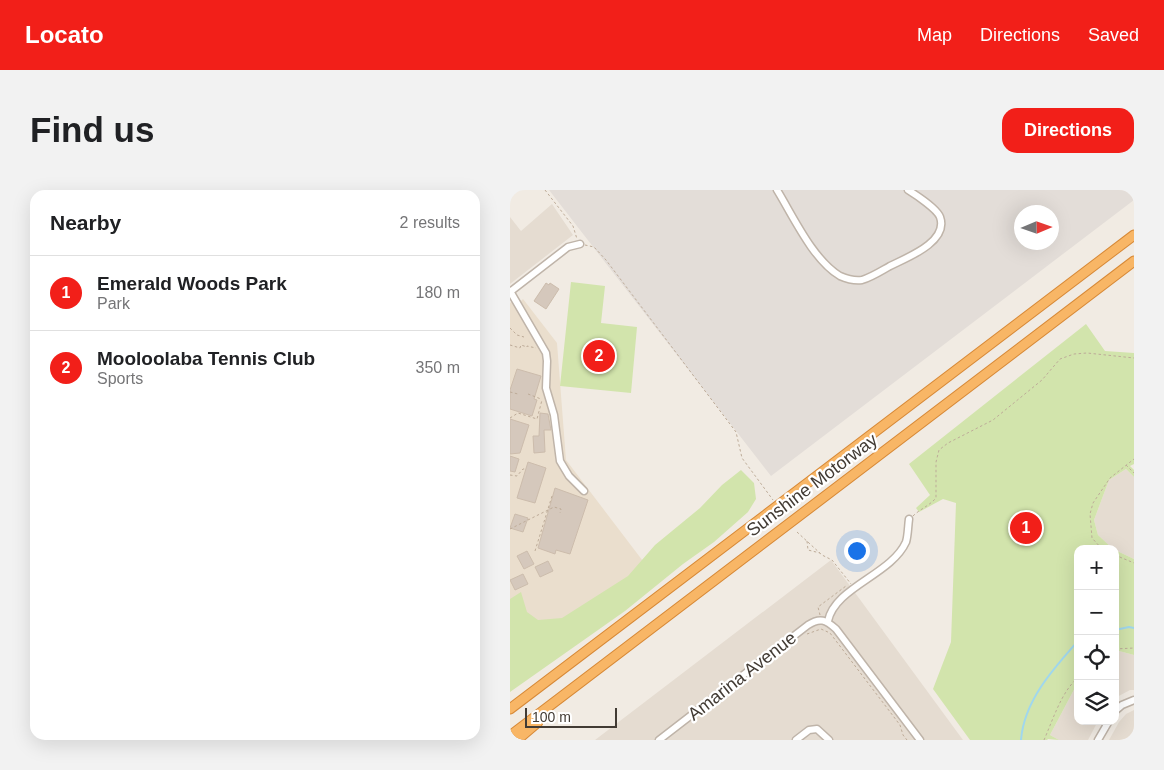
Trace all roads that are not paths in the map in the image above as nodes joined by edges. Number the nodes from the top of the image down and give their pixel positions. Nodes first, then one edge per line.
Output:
1 (777, 190) edge
2 (908, 190) edge
3 (1134, 235) edge
4 (580, 244) road end
5 (1134, 261) edge
6 (510, 292) edge
7 (584, 491) dead end
8 (909, 519) road end
9 (828, 621) junction
10 (1134, 700) edge
11 (1119, 708) edge
12 (510, 710) edge
13 (542, 712) junction
14 (1107, 725) edge
15 (510, 736) edge
16 (918, 737) edge
17 (517, 740) edge
18 (658, 740) edge
19 (796, 740) edge
20 (829, 740) edge
21 (908, 740) edge
22 (1098, 740) edge

1 - 2 street
3 - 12 highway, Sunshine Motorway
4 - 6 street
5 - 13 highway, Sunshine Motorway
6 - 7 street
8 - 9 street
9 - 16 street
9 - 18 street, Amarina Avenue
10 - 11 street
13 - 15 highway, Sunshine Motorway
13 - 17 highway
14 - 22 street
16 - 21 street
19 - 20 street

